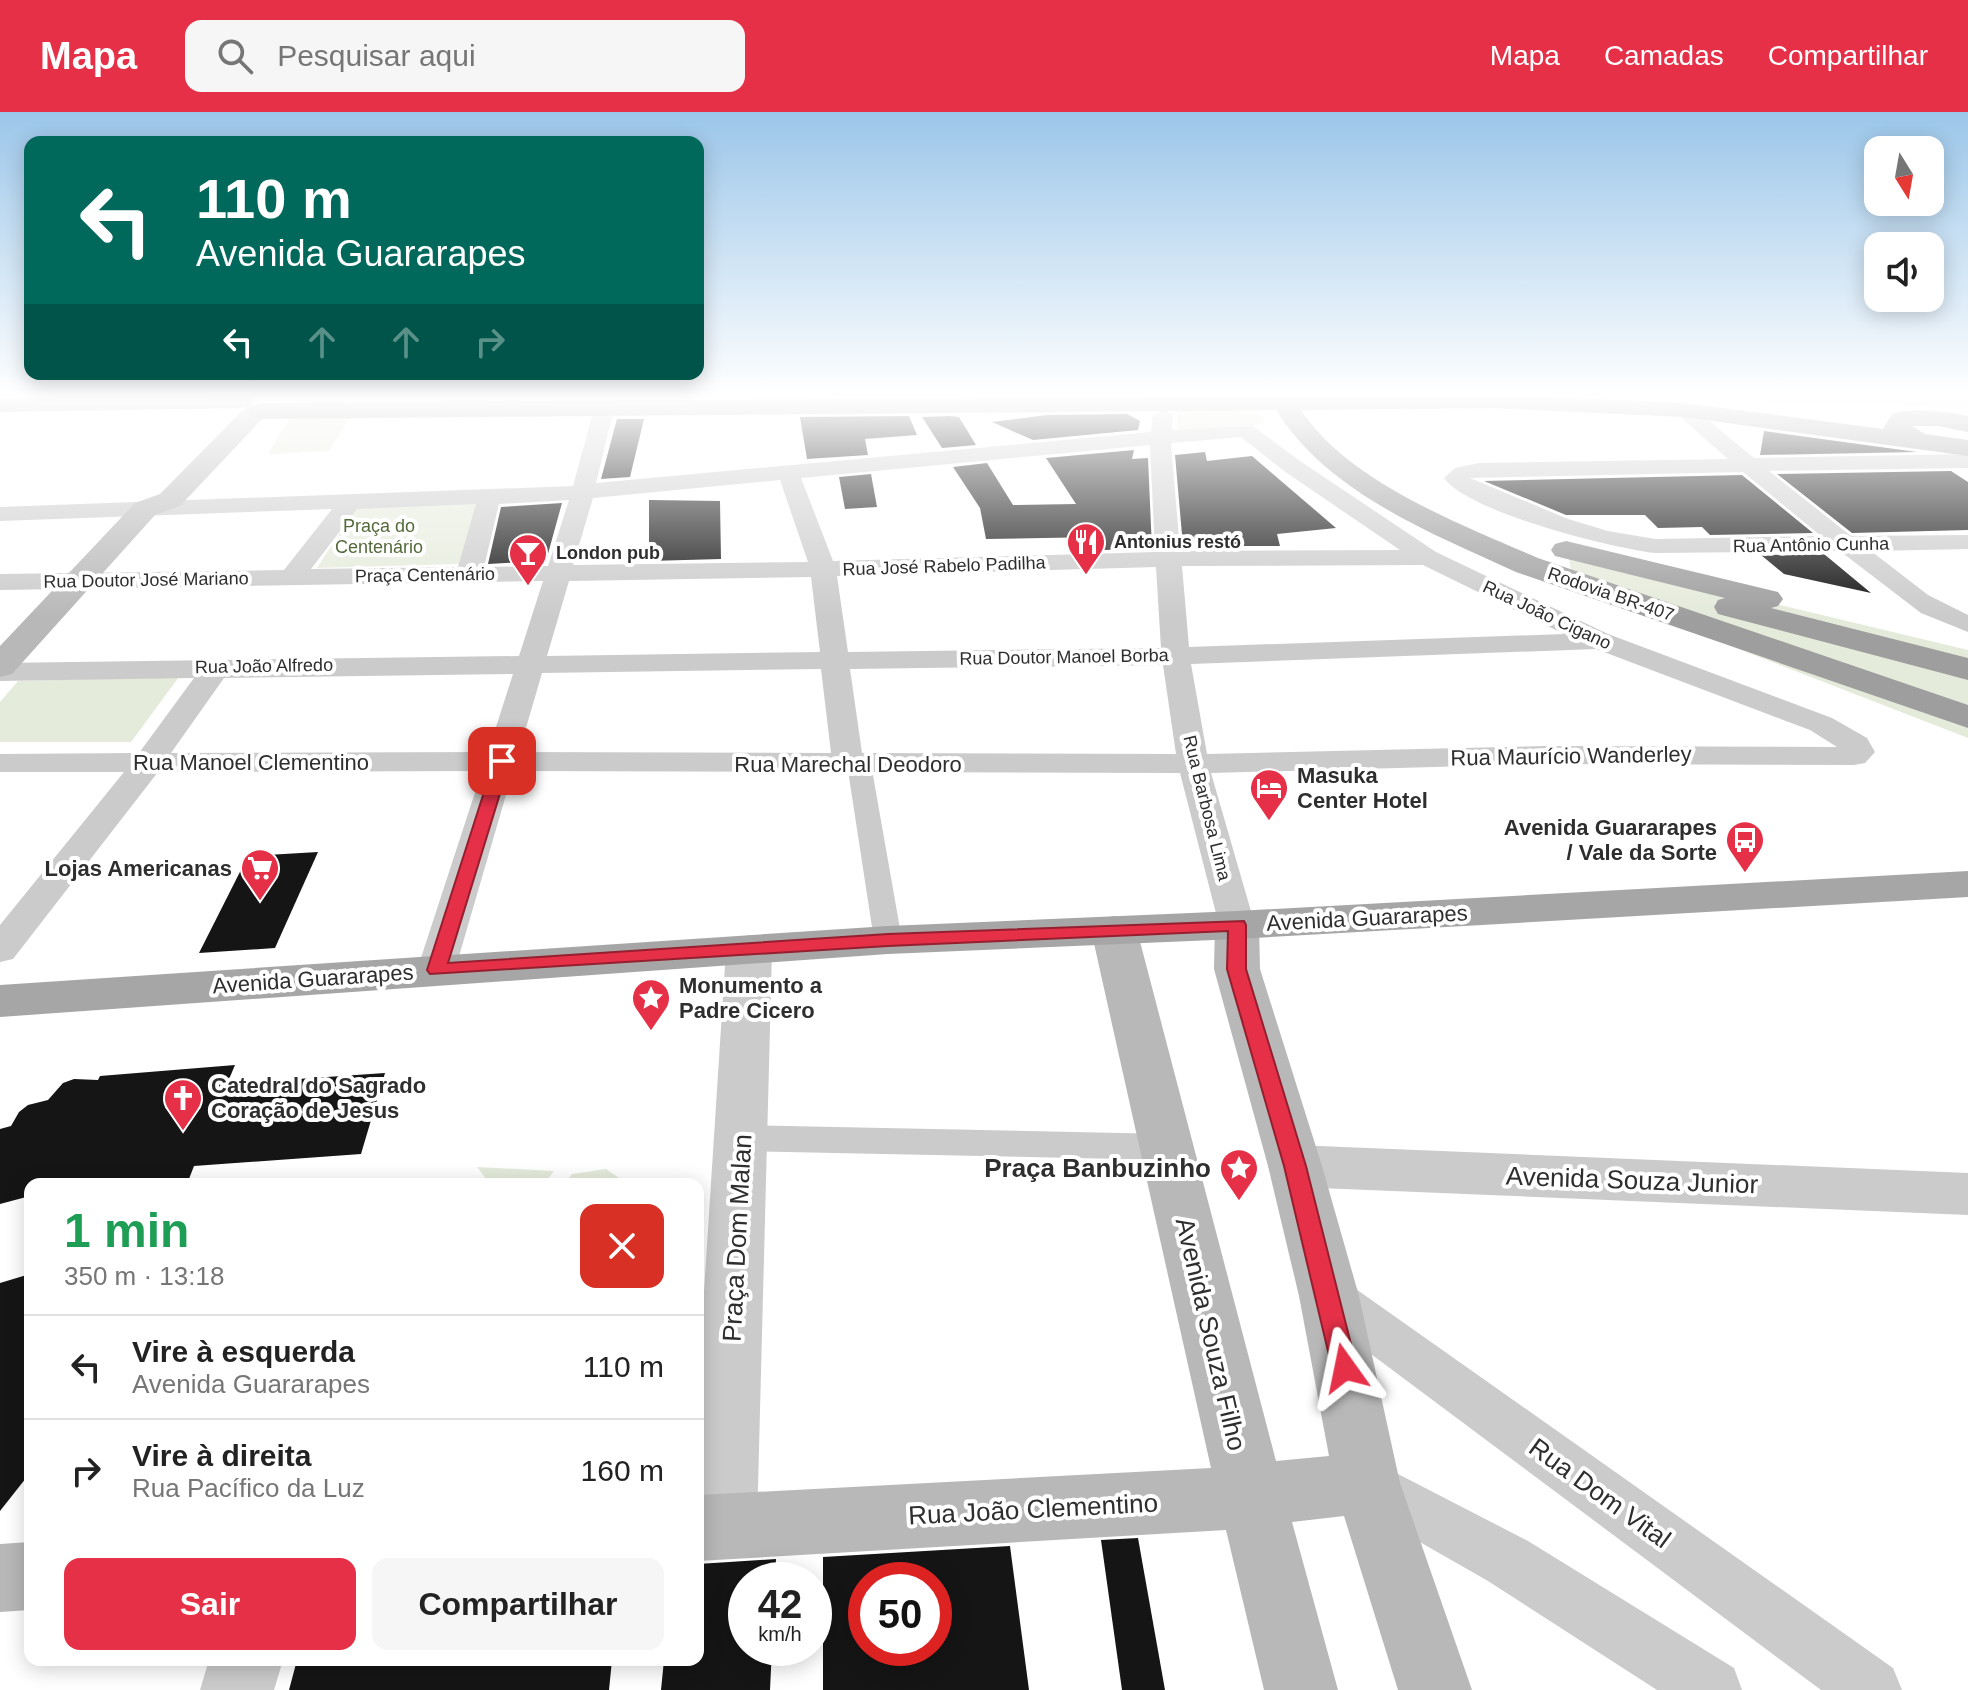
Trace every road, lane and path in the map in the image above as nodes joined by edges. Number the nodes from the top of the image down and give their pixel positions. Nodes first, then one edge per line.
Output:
1 (196, 470) edge
2 (588, 470) edge
3 (886, 470) edge
4 (1163, 470) edge
5 (1297, 470) edge
6 (1349, 470) edge
7 (1495, 470) edge
8 (1754, 470) edge
9 (790, 479) junction
10 (581, 496) junction
11 (489, 498) junction
12 (350, 502) junction
13 (145, 509) junction
14 (0, 514) edge
15 (1968, 542) edge
16 (1846, 545) junction
17 (1524, 551) junction
18 (1427, 557) junction
19 (1170, 559) junction
20 (823, 569) junction
21 (558, 574) junction
22 (469, 575) junction
23 (292, 577) junction
24 (77, 581) junction
25 (0, 582) edge
26 (1968, 624) edge
27 (1598, 640) junction
28 (1968, 647) edge
29 (1176, 656) junction
30 (836, 661) junction
31 (529, 663) junction
32 (217, 667) junction
33 (1968, 669) edge
34 (0, 670) edge
35 (1968, 717) edge
36 (1968, 749) edge
37 (1854, 756) joint
38 (502, 761) junction
39 (0, 763) edge
40 (148, 763) junction
41 (853, 764) junction
42 (1193, 764) junction
43 (1968, 884) edge
44 (1237, 925) junction
45 (1114, 930) junction
46 (888, 940) junction
47 (0, 950) edge
48 (749, 950) junction
49 (436, 970) junction
50 (0, 1001) edge
51 (743, 1138) junction
52 (1168, 1147) junction
53 (1295, 1166) junction
54 (1968, 1194) edge
55 (1329, 1296) junction
56 (1367, 1483) junction
57 (1249, 1496) junction
58 (710, 1527) edge
59 (24, 1576) edge
60 (0, 1578) edge
61 (244, 1666) edge
62 (237, 1690) edge
63 (1301, 1690) edge
64 (1435, 1690) edge
65 (1712, 1690) edge
66 (1871, 1690) edge

1 - 13 main road
2 - 10 street
3 - 9 street
4 - 19 street, Rua Barbosa Lima
5 - 18 street, Rua João Cigano
6 - 17 highway, Rodovia BR-407
7 - 16 street, Rua Antônio Cunha
8 - 16 street
9 - 10 street
9 - 20 street
10 - 11 street
10 - 21 street
11 - 12 street
11 - 22 street
12 - 13 street
12 - 23 street
13 - 14 street
13 - 24 main road
15 - 16 street, Rua Antônio Cunha
16 - 26 street
17 - 28 highway
17 - 33 highway, Rodovia BR-407
17 - 35 highway, Rodovia BR-407
17 - 36 highway
18 - 19 street, Rua José Rabelo Padilha
18 - 27 street, Rua João Cigano
19 - 20 street, Rua José Rabelo Padilha
19 - 29 street, Rua Barbosa Lima
20 - 21 street, Rua José Rabelo Padilha
20 - 30 street
21 - 22 street, Praça Centenário
21 - 31 street
22 - 23 street, Praça Centenário
23 - 24 street, Rua Doutor José Mariano
24 - 25 street, Rua Doutor José Mariano
24 - 34 main road
27 - 29 street, Rua Doutor Manoel Borba
27 - 37 street, Rua João Cigano
29 - 30 street, Rua Doutor Manoel Borba
29 - 42 street, Rua Barbosa Lima
30 - 31 street, Rua Doutor Manoel Borba
30 - 41 street
31 - 32 street, Rua João Alfredo
31 - 38 street
32 - 34 street, Rua João Alfredo
32 - 40 street
37 - 42 street, Rua Maurício Wanderley
38 - 40 street, Rua Manoel Clementino
38 - 41 street, Rua Marechal Deodoro
38 - 49 street
39 - 40 street, Rua Manoel Clementino
40 - 47 street
41 - 42 street, Rua Marechal Deodoro
41 - 46 street
42 - 44 street, Rua Barbosa Lima
43 - 44 main road, Avenida Guararapes
44 - 45 main road, Avenida Guararapes
44 - 53 main road
45 - 46 main road, Avenida Guararapes
45 - 52 main road, Avenida Souza Filho
46 - 48 main road, Avenida Guararapes
48 - 49 main road, Avenida Guararapes
48 - 51 street, Praça Dom Malan
49 - 50 main road, Avenida Guararapes
51 - 52 street
51 - 58 street, Praça Dom Malan
52 - 57 main road, Avenida Souza Filho
53 - 54 street, Avenida Souza Junior
53 - 55 main road
55 - 56 main road
55 - 66 street, Rua Dom Vital
56 - 57 main road, Rua João Clementino
56 - 64 main road
56 - 65 street
57 - 58 main road, Rua João Clementino
57 - 63 main road, Avenida Souza Filho
59 - 60 main road
61 - 62 street

